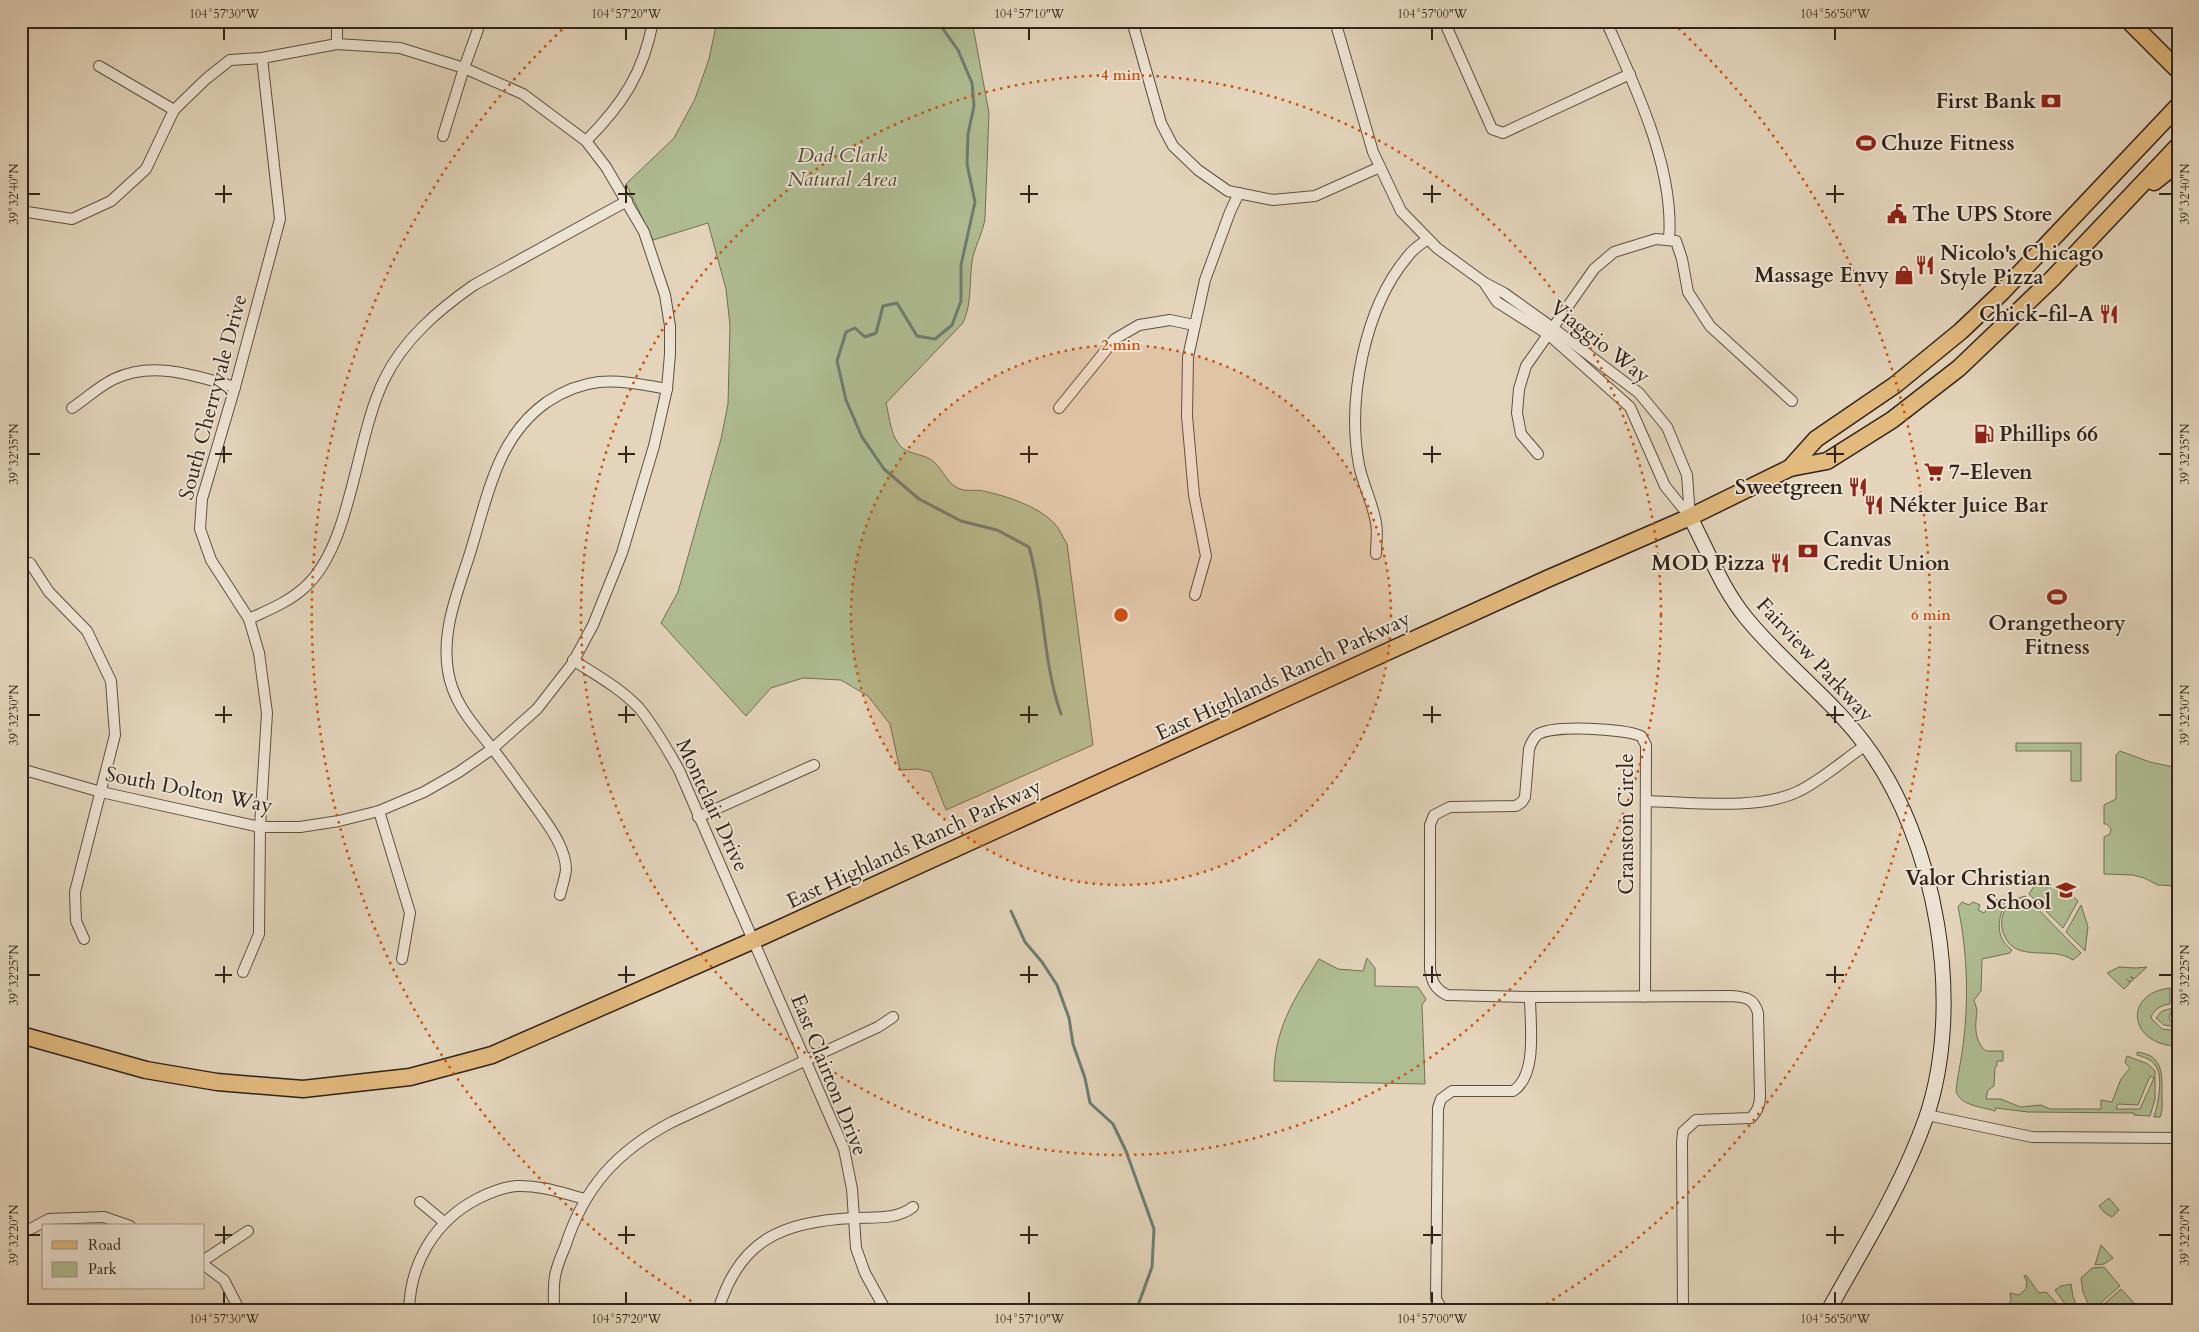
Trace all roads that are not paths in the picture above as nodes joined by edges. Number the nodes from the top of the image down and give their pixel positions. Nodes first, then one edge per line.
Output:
1 (337, 21) edge
2 (481, 21) edge
3 (653, 21) edge
4 (1132, 21) edge
5 (1335, 21) edge
6 (1444, 21) edge
7 (1606, 21) edge
8 (2128, 21) edge
9 (337, 44) junction
10 (262, 58) junction
11 (99, 66) dead end
12 (464, 68) junction
13 (2178, 70) edge
14 (1630, 74) junction
15 (2178, 106) edge
16 (174, 110) junction
17 (443, 136) dead end
18 (586, 141) junction
19 (2178, 146) edge
20 (2178, 163) edge
21 (1380, 167) junction
22 (1239, 193) junction
23 (2131, 196) junction
24 (627, 201) junction
25 (21, 212) edge
26 (1428, 239) junction
27 (1669, 240) junction
28 (1194, 325) junction
29 (1551, 331) junction
30 (235, 387) junction
31 (667, 389) junction
32 (1792, 402) dead end
33 (72, 408) dead end
34 (1059, 408) dead end
35 (1538, 454) dead end
36 (1790, 468) junction
37 (1690, 517) junction
38 (1376, 554) dead end
39 (30, 563) dead end
40 (1195, 595) dead end
41 (248, 618) junction
42 (573, 660) junction
43 (1866, 745) junction
44 (492, 749) junction
45 (814, 765) dead end
46 (21, 769) edge
47 (101, 792) junction
48 (1646, 801) junction
49 (379, 811) junction
50 (698, 817) junction
51 (260, 827) junction
52 (560, 895) dead end
53 (84, 939) dead end
54 (752, 941) junction
55 (402, 958) dead end
56 (243, 972) dead end
57 (1645, 996) junction
58 (1530, 997) junction
59 (893, 1017) dead end
60 (21, 1035) edge
61 (806, 1061) junction
62 (1927, 1116) junction
63 (2178, 1138) edge
64 (584, 1199) junction
65 (420, 1202) dead end
66 (913, 1206) dead end
67 (854, 1218) junction
68 (444, 1222) junction
69 (124, 1224) edge
70 (248, 1231) dead end
71 (21, 1234) edge
72 (205, 1259) edge
73 (205, 1266) edge
74 (240, 1311) edge
75 (409, 1311) edge
76 (554, 1311) edge
77 (718, 1311) edge
78 (886, 1311) edge
79 (1443, 1311) edge
80 (1683, 1311) edge
81 (1828, 1311) edge

1 - 9 street
2 - 12 street
3 - 18 street
4 - 22 street
5 - 21 street, Viaggio Way
6 - 14 street
7 - 14 street
8 - 13 main road
9 - 10 street, South Dolton Way
9 - 12 street, South Dolton Way
10 - 16 street, South Dolton Way
10 - 30 street, South Cherryvale Drive
11 - 16 street
12 - 17 street
12 - 18 street, South Dolton Way
14 - 27 street
15 - 36 main road, East Highlands Ranch Parkway
16 - 25 street, South Dolton Way
18 - 24 street, South Dolton Way
19 - 23 main road, East Highlands Ranch Parkway
20 - 23 main road
21 - 22 street
21 - 26 street, Viaggio Way
22 - 28 street
23 - 36 main road, East Highlands Ranch Parkway
24 - 31 street, South Dolton Way
24 - 41 street
26 - 29 street, Viaggio Way
26 - 38 street
27 - 29 street
27 - 32 street
28 - 34 street
28 - 40 street
29 - 35 street
29 - 37 street, Viaggio Way
29 - 37 street, Viaggio Way
30 - 33 street
30 - 41 street, South Cherryvale Drive
31 - 42 street, South Dolton Way
31 - 44 street
36 - 37 main road, East Highlands Ranch Parkway
37 - 43 main road, Fairview Parkway
37 - 54 main road, East Highlands Ranch Parkway
39 - 47 street
41 - 51 street, South Cherryvale Drive
42 - 44 street, South Dolton Way
42 - 50 street, Montclair Drive
43 - 48 street
43 - 62 main road, Fairview Parkway
44 - 49 street, South Dolton Way
44 - 52 street
45 - 50 street
46 - 47 street, South Dolton Way
47 - 51 street, South Dolton Way
47 - 53 street
48 - 57 street, Cranston Circle
48 - 58 street, Cranston Circle
49 - 51 street, South Dolton Way
49 - 55 street
50 - 54 street, Montclair Drive
51 - 56 street, South Cherryvale Drive
54 - 60 main road, East Highlands Ranch Parkway
54 - 61 street, East Clairton Drive
57 - 58 street, Cranston Circle
57 - 80 street, Cranston Circle
58 - 79 street
59 - 61 street
61 - 64 street
61 - 67 street, East Clairton Drive
62 - 63 street
62 - 81 main road, Fairview Parkway
64 - 68 street
64 - 76 street
65 - 68 street
66 - 67 street
67 - 77 street
67 - 78 street, East Clairton Drive
68 - 75 street
69 - 71 street
70 - 72 street
73 - 74 street

